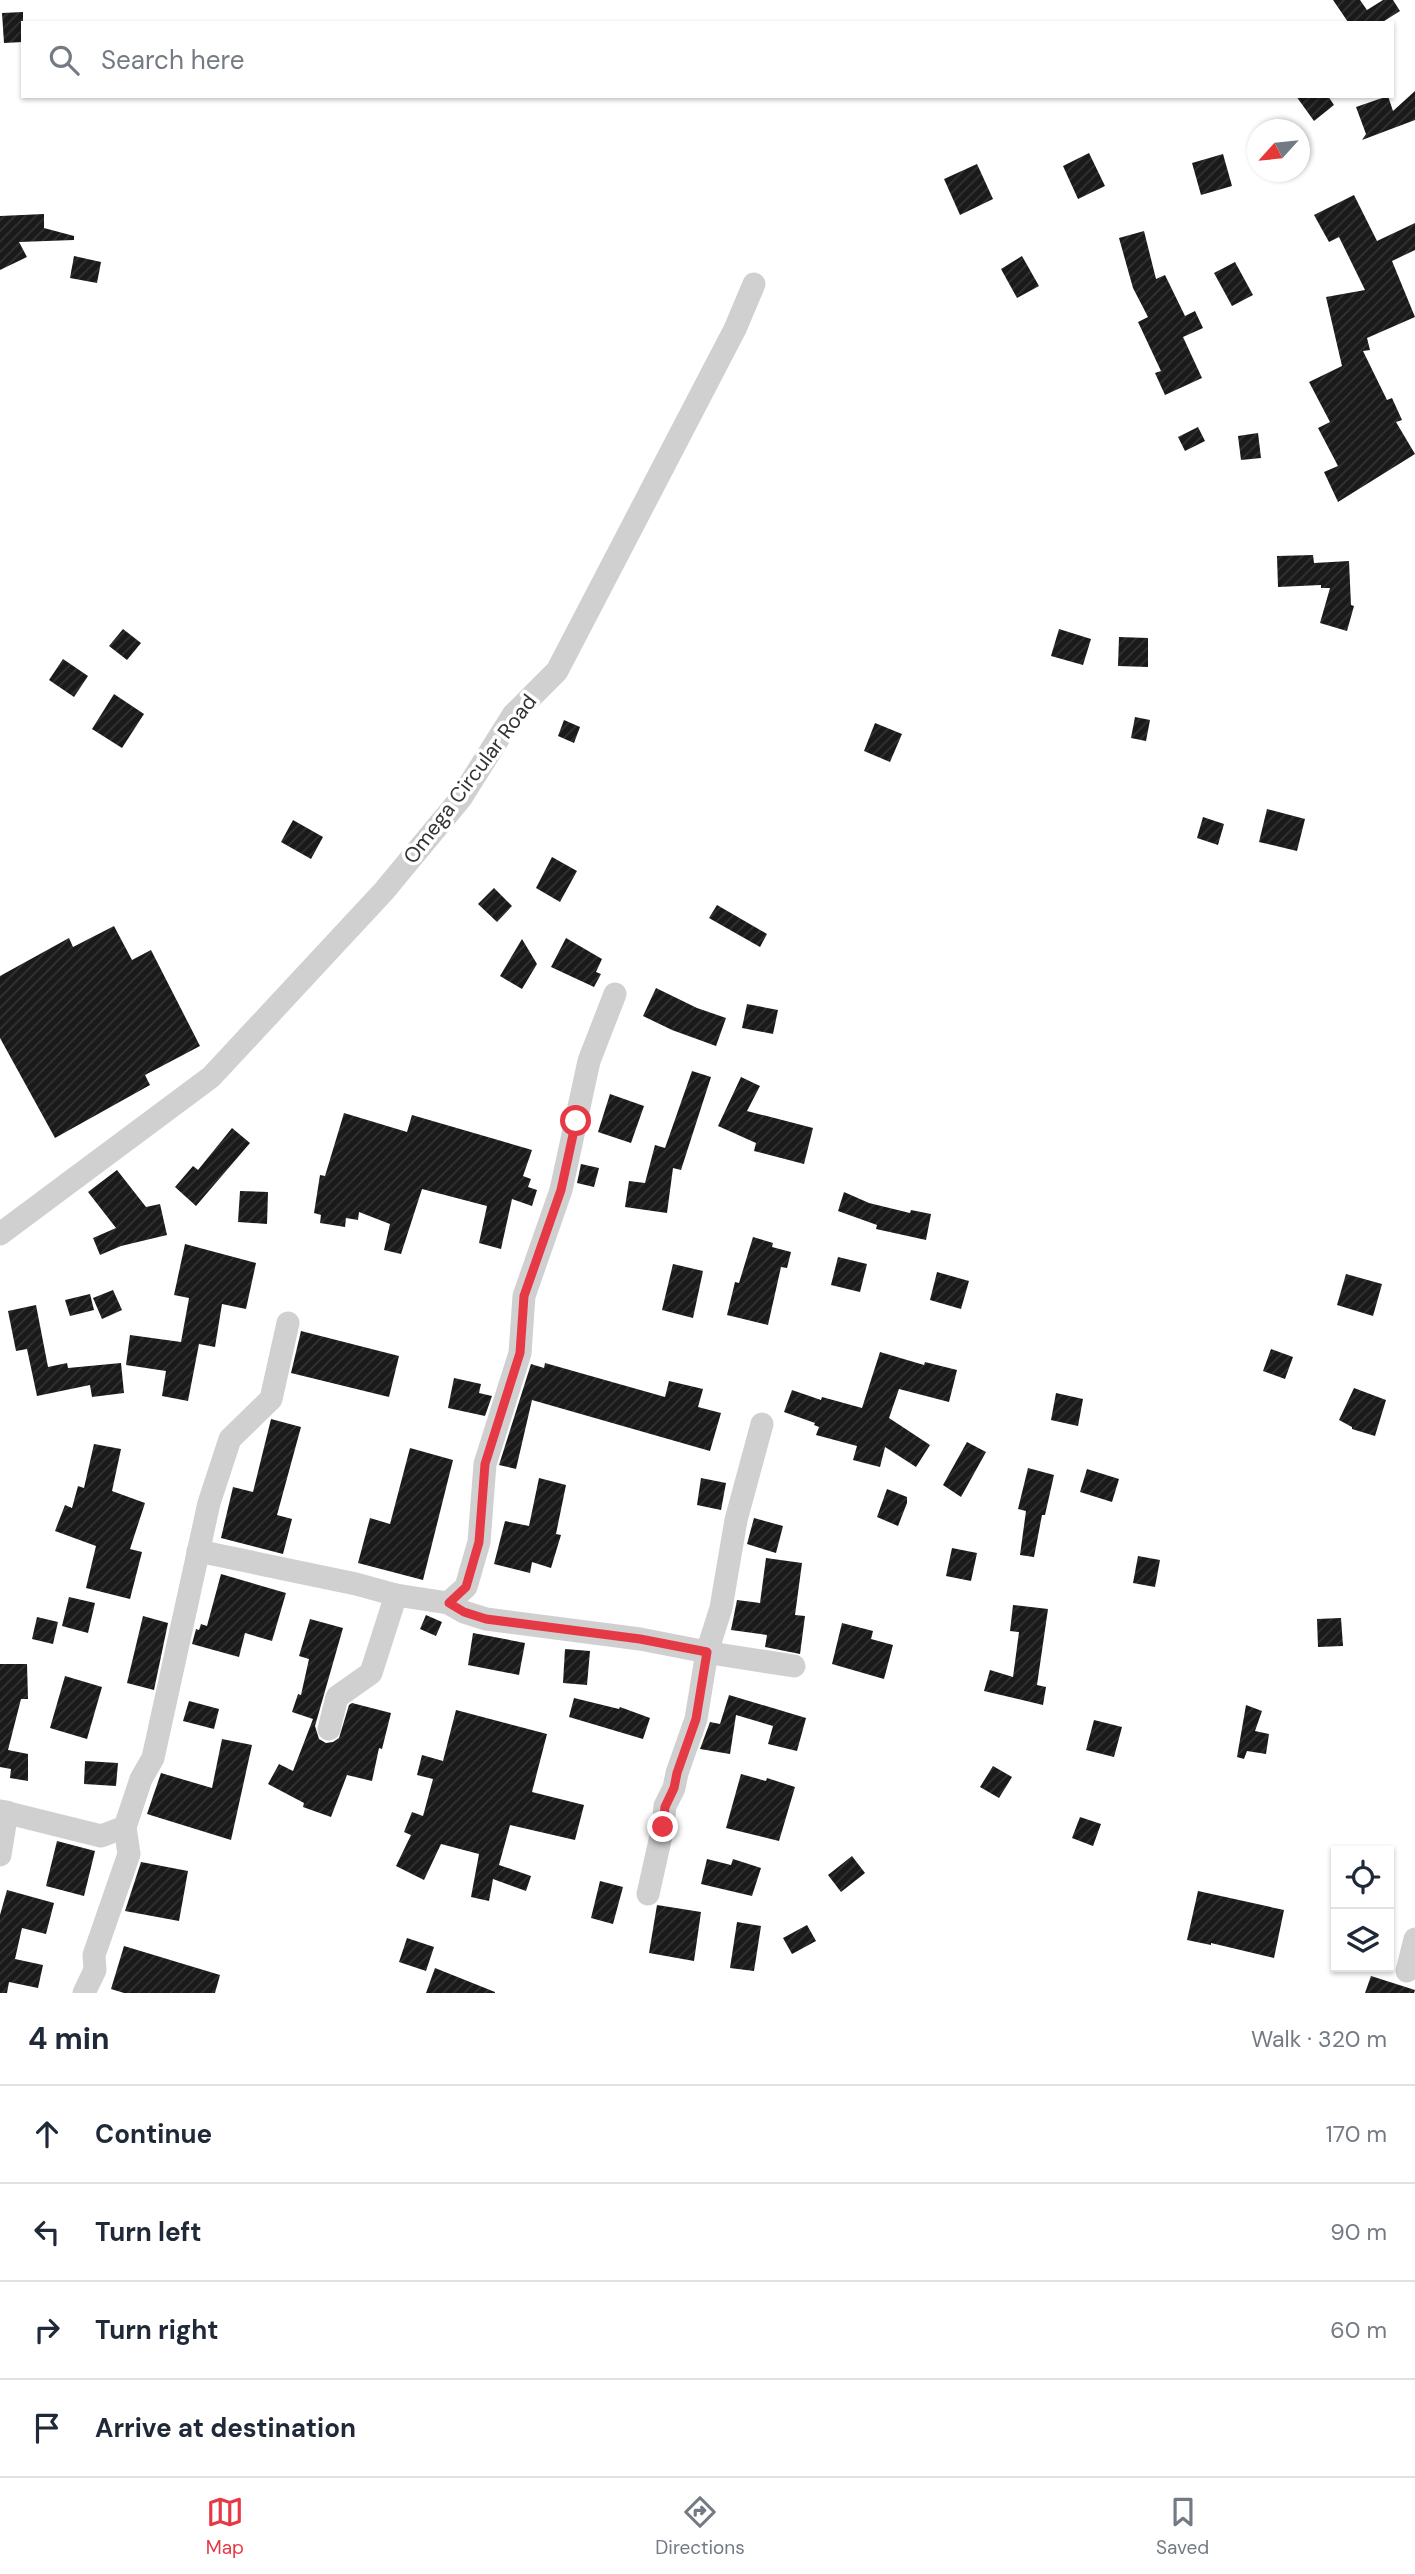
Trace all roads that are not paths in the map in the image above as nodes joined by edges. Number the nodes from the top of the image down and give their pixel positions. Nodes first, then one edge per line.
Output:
1 (754, 284) dead end
2 (615, 994) dead end
3 (0, 1234) edge
4 (288, 1323) dead end
5 (762, 1424) dead end
6 (198, 1551) junction
7 (396, 1595) junction
8 (449, 1603) junction
9 (707, 1652) junction
10 (794, 1666) dead end
11 (329, 1729) dead end
12 (4, 1812) edge
13 (125, 1827) junction
14 (0, 1856) edge
15 (648, 1894) dead end
16 (1415, 1939) edge
17 (1407, 1970) dead end
18 (84, 1993) edge

1 - 3 street, Omega Circular Road
2 - 8 street
4 - 6 street
5 - 9 street
6 - 7 street
6 - 13 street
7 - 8 street
7 - 11 street
8 - 9 street
9 - 10 street
9 - 15 street
12 - 13 street
12 - 14 street
13 - 18 street
16 - 17 street

